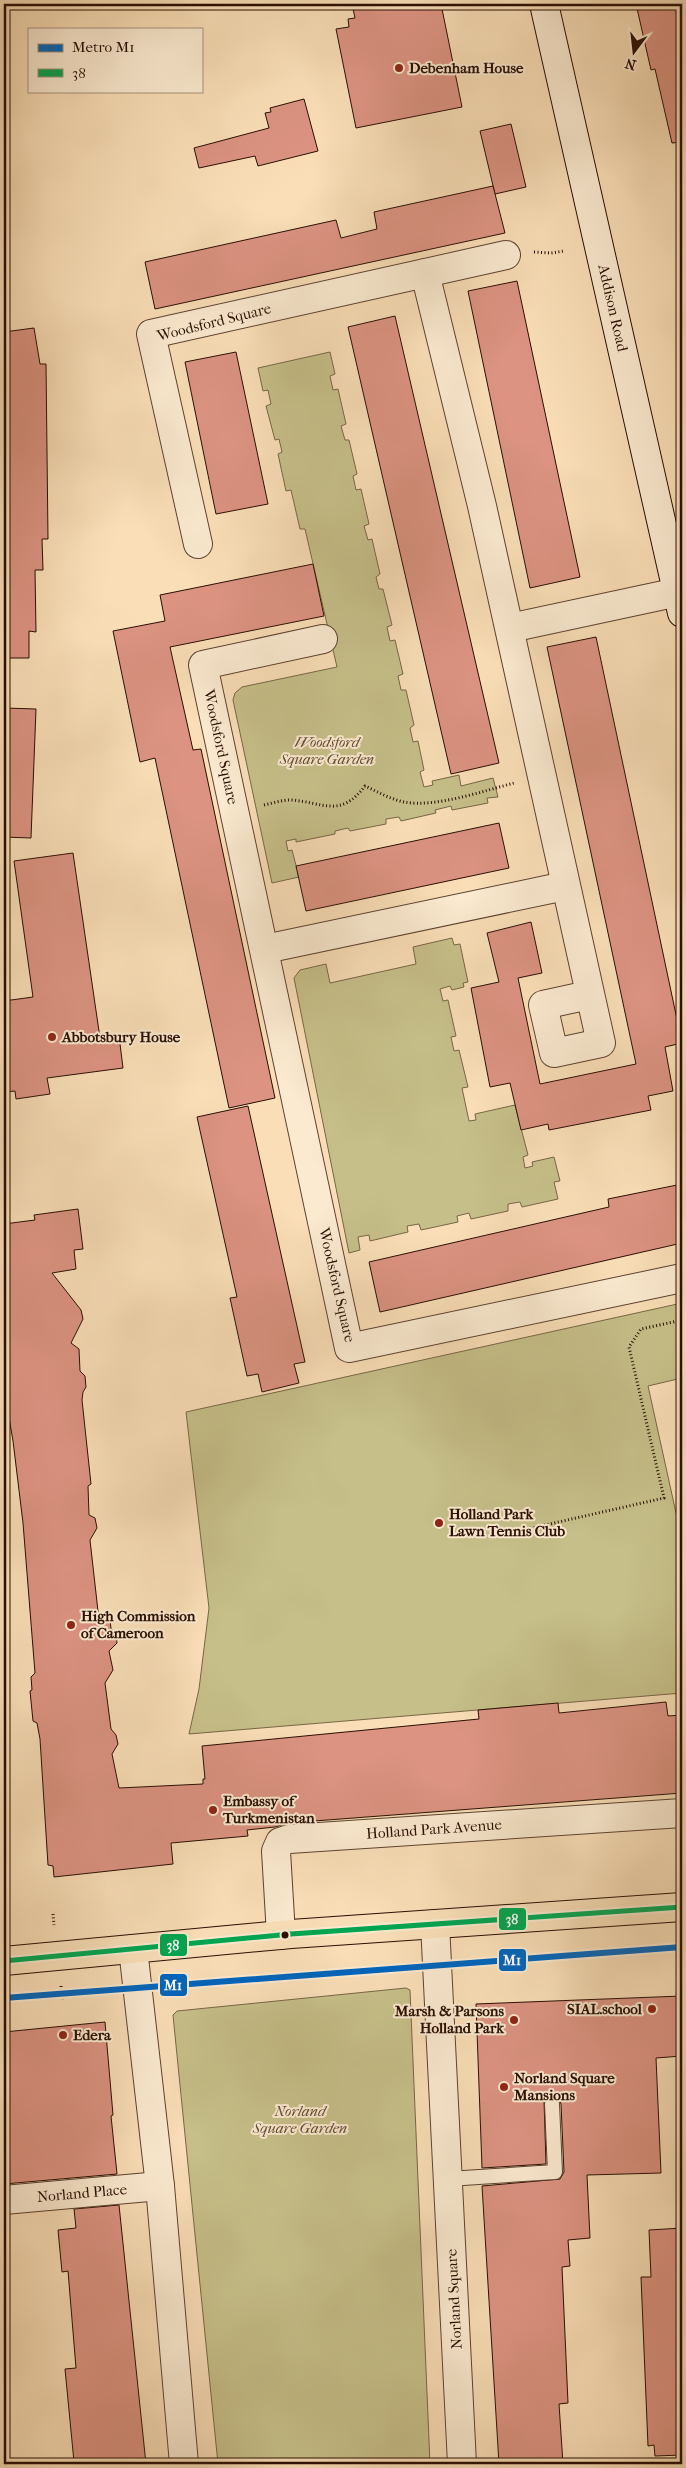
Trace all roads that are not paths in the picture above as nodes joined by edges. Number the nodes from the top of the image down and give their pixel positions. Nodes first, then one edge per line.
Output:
1 (544, 4) edge
2 (506, 255) dead end
3 (425, 273) junction
4 (198, 544) dead end
5 (680, 602) edge
6 (510, 628) junction
7 (323, 639) dead end
8 (565, 886) junction
9 (265, 949) junction
10 (589, 995) dead end
11 (682, 1278) edge
12 (682, 1813) edge
13 (682, 1907) edge
14 (435, 1924) junction
15 (281, 1935) junction
16 (133, 1948) junction
17 (4, 1960) edge
18 (552, 2104) dead end
19 (448, 2179) junction
20 (160, 2186) junction
21 (4, 2200) edge
22 (184, 2464) edge
23 (462, 2464) edge

1 - 5 street, Addison Road
2 - 3 street, Woodsford Square
3 - 4 street, Woodsford Square
3 - 6 street
5 - 6 street
6 - 8 street
7 - 9 street, Woodsford Square
8 - 9 street
8 - 10 street
9 - 11 street, Woodsford Square
12 - 15 street, Holland Park Avenue
13 - 14 main road
14 - 15 main road
14 - 19 street, Norland Square
15 - 16 main road
16 - 17 main road
16 - 20 street
18 - 19 lane
19 - 23 street, Norland Square
20 - 21 street, Norland Place
20 - 22 street

